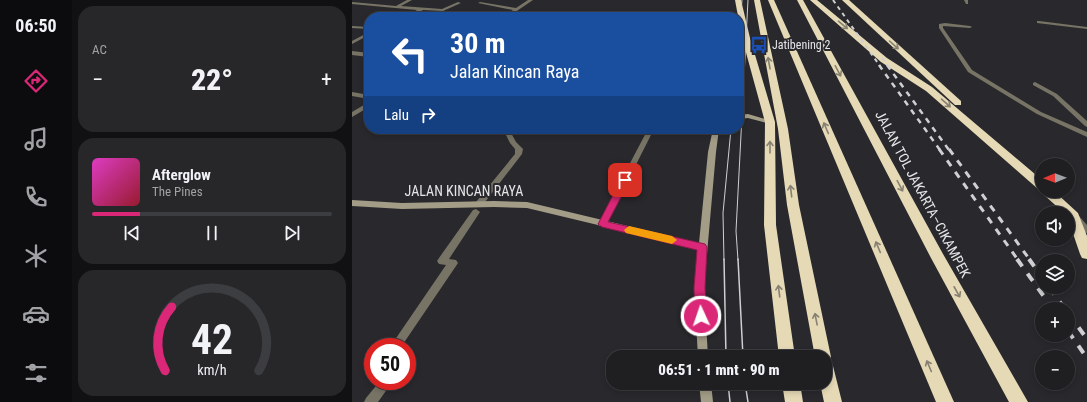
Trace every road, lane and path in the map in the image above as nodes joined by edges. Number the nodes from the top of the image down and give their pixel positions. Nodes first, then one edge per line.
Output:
1 (410, 0) edge
2 (532, 0) edge
3 (738, 0) edge
4 (758, 0) edge
5 (771, 0) edge
6 (800, 0) edge
7 (813, 0) edge
8 (845, 0) edge
9 (352, 3) edge
10 (458, 3) dead end
11 (480, 3) dead end
12 (398, 7) junction
13 (422, 9) junction
14 (517, 9) junction
15 (416, 12) edge
16 (512, 12) edge
17 (741, 12) edge
18 (1040, 22) dead end
19 (352, 27) edge
20 (970, 27) dead end
21 (364, 28) edge
22 (744, 28) edge
23 (1087, 28) edge
24 (364, 36) edge
25 (352, 42) edge
26 (352, 53) edge
27 (364, 54) edge
28 (1035, 84) dead end
29 (352, 94) edge
30 (364, 96) edge
31 (364, 107) edge
32 (352, 115) edge
33 (744, 116) edge
34 (770, 122) junction
35 (1087, 125) edge
36 (508, 134) edge
37 (648, 134) edge
38 (715, 134) edge
39 (1087, 135) edge
40 (1024, 170) junction
41 (1035, 180) edge
42 (1055, 198) edge
43 (352, 203) edge
44 (1063, 206) edge
45 (478, 208) junction
46 (1075, 217) edge
47 (1075, 222) edge
48 (602, 224) junction
49 (1087, 230) edge
50 (702, 247) junction
51 (1087, 254) edge
52 (400, 338) edge
53 (703, 350) edge
54 (786, 350) edge
55 (822, 350) edge
56 (380, 390) edge
57 (706, 390) edge
58 (791, 390) edge
59 (830, 390) edge
60 (370, 402) edge
61 (707, 402) edge
62 (794, 402) edge
63 (833, 402) edge
64 (945, 402) edge
65 (1019, 402) edge

1 - 12 street
2 - 14 street
3 - 17 highway
55 -> 4 highway
64 -> 5 highway
6 -> 65 highway, JALAN TOL JAKARTA–CIKAMPEK
7 -> 40 highway
8 -> 40 highway
9 - 12 street
10 - 13 street
11 - 14 street
12 - 13 street
13 - 15 street
14 - 16 street
18 - 23 street
19 - 21 street
20 - 39 street
22 - 34 highway
24 - 25 street
26 - 27 street
28 - 35 street
29 - 30 street
31 - 32 street
33 - 34 main road
54 -> 34 highway
36 - 45 street
37 - 48 street
38 - 50 main road
40 - 41 highway
42 - 44 highway
43 - 45 main road, JALAN KINCAN RAYA
45 - 48 main road, JALAN KINCAN RAYA
45 - 52 street
46 - 49 street
47 - 51 highway
48 - 50 main road, JALAN KINCAN RAYA
50 - 53 main road
56 - 60 street
57 - 61 main road
58 - 62 highway
59 - 63 highway

